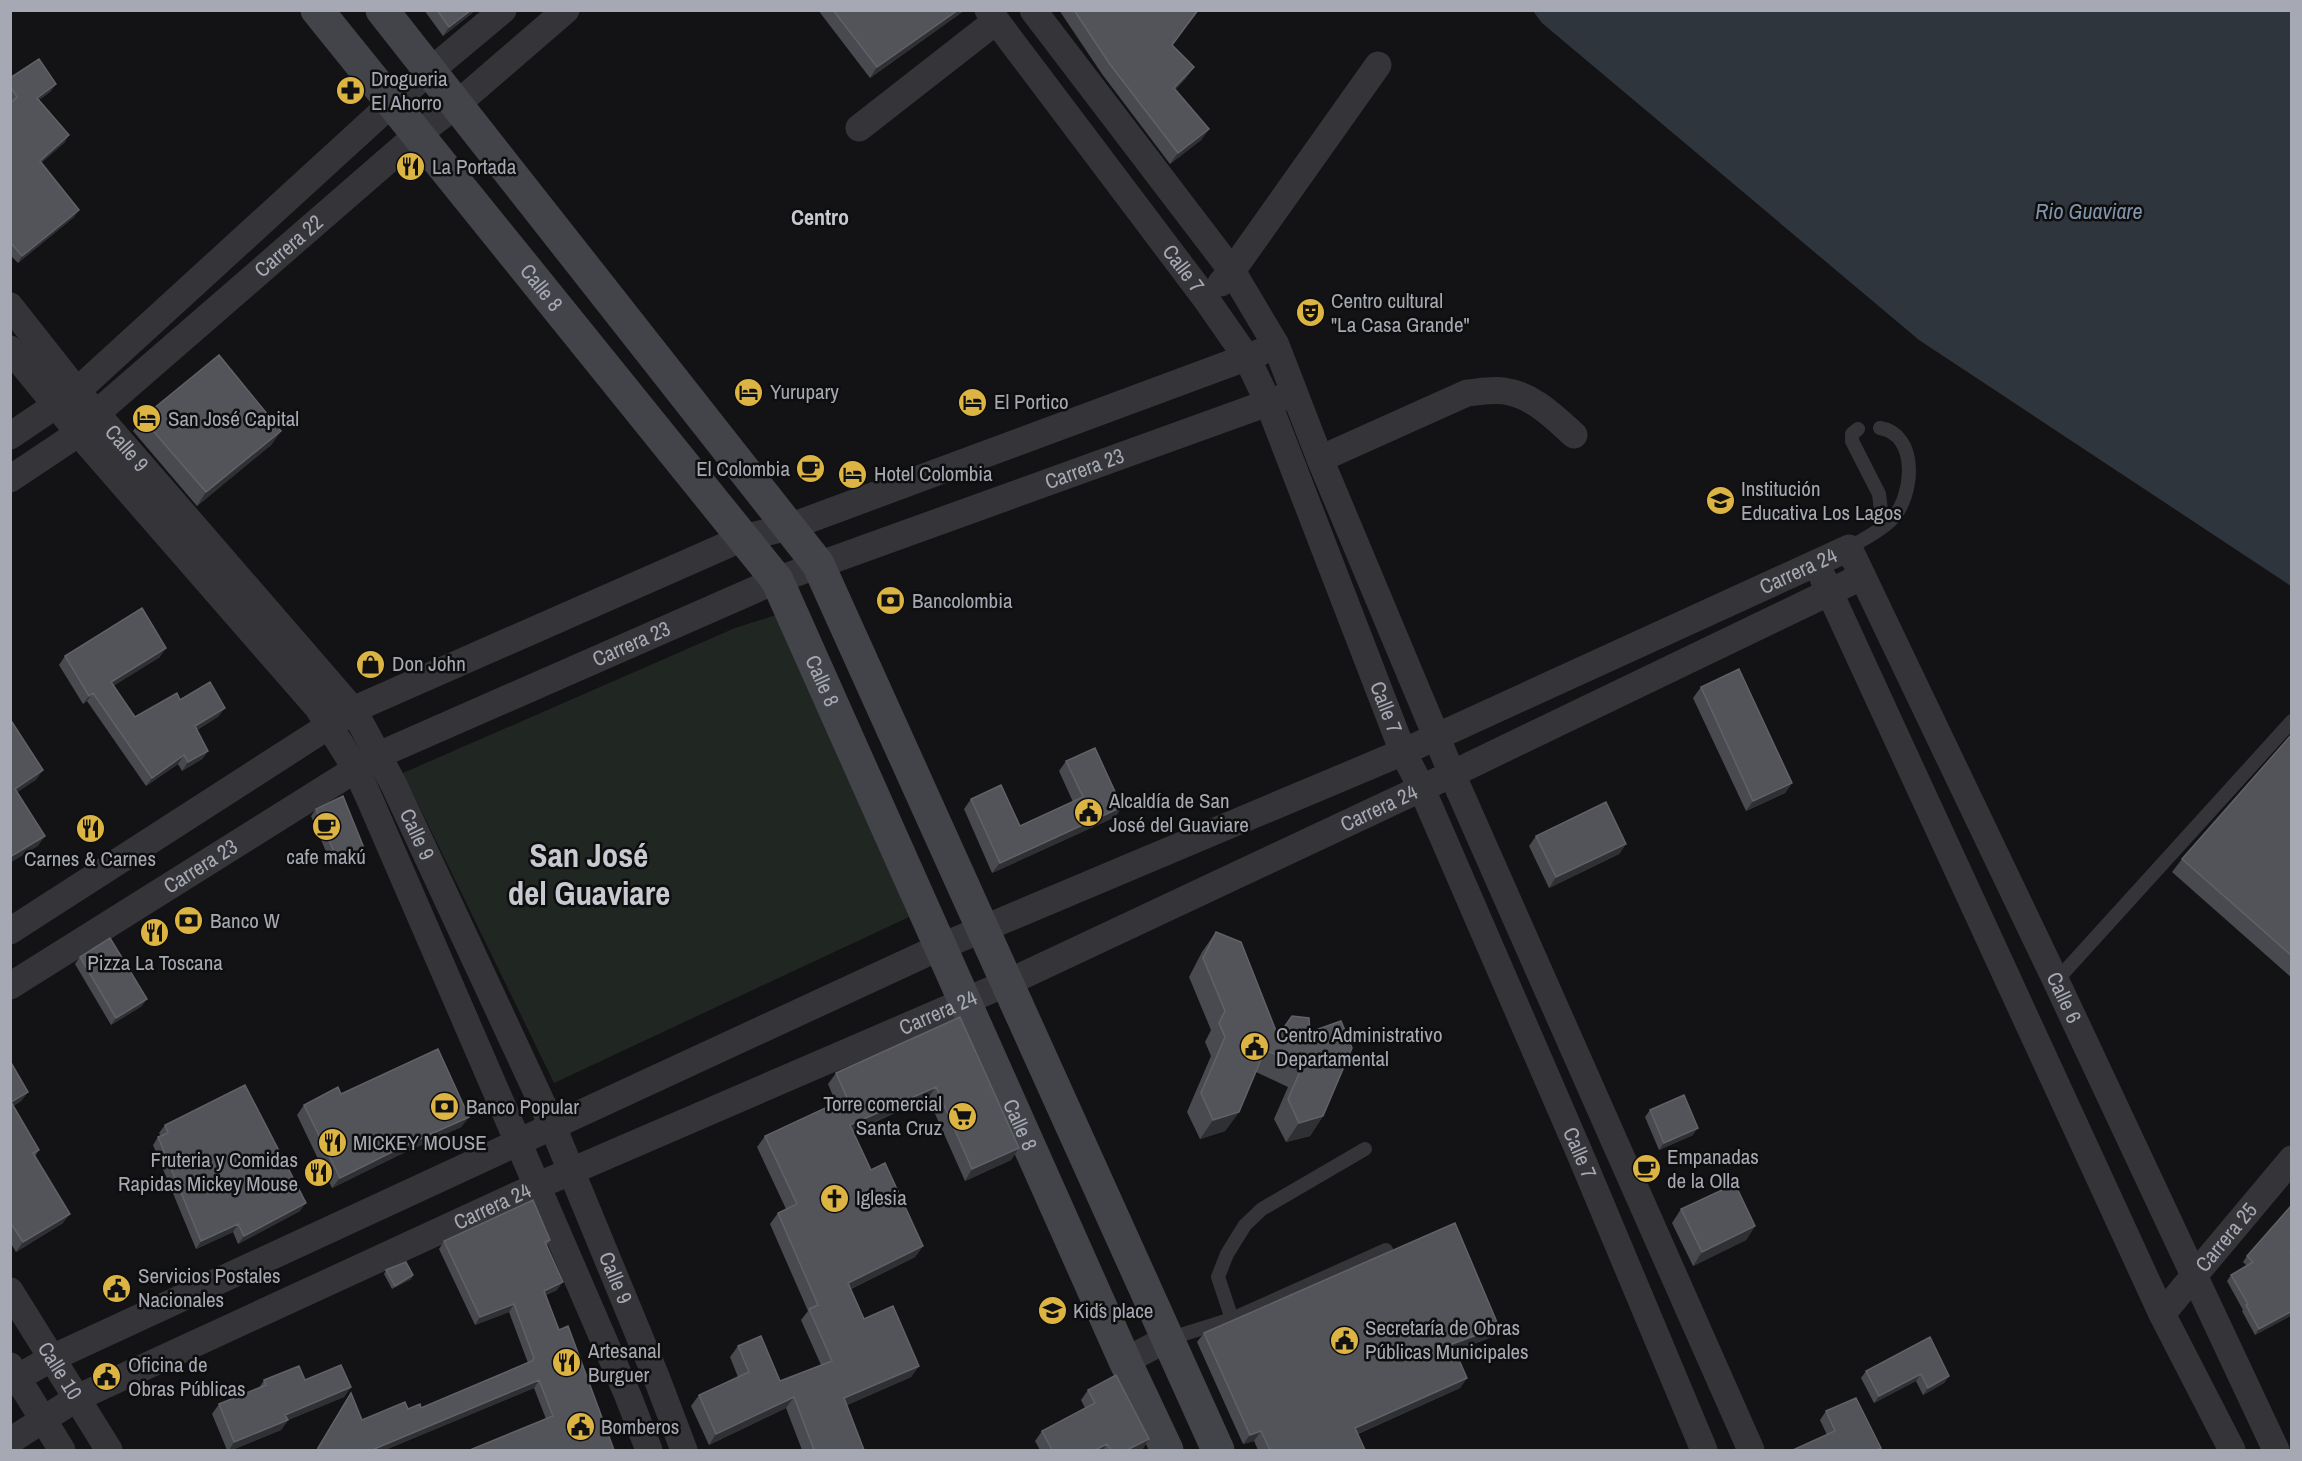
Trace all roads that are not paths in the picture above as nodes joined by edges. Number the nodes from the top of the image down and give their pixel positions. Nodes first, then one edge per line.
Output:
1 (317, 10) edge
2 (382, 10) edge
3 (503, 10) edge
4 (566, 10) edge
5 (1034, 10) edge
6 (992, 16) edge
7 (1378, 64) dead end
8 (430, 72) junction
9 (392, 103) junction
10 (456, 105) junction
11 (858, 128) dead end
12 (417, 135) junction
13 (1232, 271) junction
14 (1206, 299) junction
15 (10, 306) edge
16 (1276, 345) junction
17 (10, 349) edge
18 (1247, 358) junction
19 (1295, 393) junction
20 (67, 398) junction
21 (1268, 402) junction
22 (88, 424) junction
23 (1880, 428) dead end
24 (1858, 429) dead end
25 (1574, 435) dead end
26 (10, 436) edge
27 (1320, 459) junction
28 (10, 479) edge
29 (1883, 526) junction
30 (789, 527) junction
31 (743, 538) junction
32 (1849, 548) junction
33 (818, 564) junction
34 (1815, 564) junction
35 (1861, 577) junction
36 (777, 580) junction
37 (1830, 592) junction
38 (354, 711) junction
39 (2292, 721) edge
40 (330, 725) junction
41 (1437, 737) junction
42 (1403, 752) junction
43 (379, 756) junction
44 (356, 769) junction
45 (1452, 774) junction
46 (1421, 788) junction
47 (983, 929) junction
48 (10, 931) edge
49 (940, 947) junction
50 (2056, 981) junction
51 (1007, 982) junction
52 (10, 986) edge
53 (965, 1000) junction
54 (553, 1126) junction
55 (1613, 1141) junction
56 (517, 1143) junction
57 (1365, 1149) dead end
58 (1580, 1154) junction
59 (2292, 1160) edge
60 (570, 1172) junction
61 (537, 1186) junction
62 (1386, 1250) edge
63 (2194, 1275) junction
64 (10, 1292) edge
65 (2162, 1314) junction
66 (1232, 1319) junction
67 (1167, 1339) junction
68 (52, 1358) junction
69 (1125, 1361) junction
70 (13, 1375) edge
71 (657, 1379) junction
72 (628, 1396) junction
73 (77, 1398) junction
74 (43, 1419) junction
75 (10, 1441) edge
76 (62, 1450) edge
77 (109, 1450) edge
78 (648, 1450) edge
79 (684, 1450) edge
80 (1167, 1450) edge
81 (1218, 1450) edge
82 (1704, 1450) edge
83 (1751, 1450) edge
84 (2232, 1450) edge
85 (2276, 1450) edge

1 - 9 main road, Calle 8
2 - 8 main road
3 - 8 street, Carrera 22
4 - 10 street, Carrera 22
5 - 13 street, Calle 7
6 - 11 street
6 - 14 street, Calle 7
7 - 13 street
8 - 9 street, Carrera 22
8 - 10 main road
9 - 12 main road, Calle 8
9 - 20 street, Carrera 22
10 - 12 street, Carrera 22
10 - 30 main road
12 - 22 street, Carrera 22
12 - 31 main road, Calle 8
13 - 14 street
13 - 16 street, Calle 7
14 - 18 street, Calle 7
15 - 20 street, Calle 9
16 - 18 street
16 - 19 street, Calle 7
17 - 20 street, Calle 9
18 - 21 street, Calle 7
18 - 30 street
19 - 21 street, Carrera 23
19 - 27 street, Calle 7
20 - 22 street, Calle 9
20 - 26 street, Carrera 22
21 - 33 street, Carrera 23
21 - 42 street, Calle 7
22 - 28 street, Carrera 22
22 - 38 street, Calle 9
22 - 40 street, Calle 9
23 - 29 lane
24 - 29 lane
25 - 27 street
27 - 41 street, Calle 7
29 - 32 lane
30 - 31 street
30 - 33 main road
31 - 36 main road, Calle 8
31 - 38 street
32 - 34 street, Carrera 24
32 - 35 street, Calle 6
33 - 36 street, Carrera 23
33 - 47 main road
34 - 37 street, Calle 6
34 - 41 street, Carrera 24
35 - 37 street, Carrera 24
35 - 50 street, Calle 6
36 - 43 street, Carrera 23
36 - 49 main road, Calle 8
37 - 45 street, Carrera 24
37 - 65 street, Calle 6
38 - 40 street
38 - 43 street, Calle 9
39 - 50 lane
40 - 44 street, Calle 9
40 - 48 street
41 - 42 street, Carrera 24
41 - 45 street, Calle 7
42 - 46 street, Calle 7
42 - 47 street, Carrera 24
43 - 44 street, Carrera 23
43 - 54 street, Calle 9
44 - 52 street, Carrera 23
44 - 56 street, Calle 9
45 - 46 street, Carrera 24
45 - 55 street, Calle 7
46 - 51 street, Carrera 24
46 - 58 street, Calle 7
47 - 49 street, Carrera 24
47 - 51 main road
49 - 53 main road, Calle 8
49 - 54 street, Carrera 24
50 - 63 street, Calle 6
51 - 53 street, Carrera 24
51 - 67 main road
53 - 60 street, Carrera 24
53 - 69 main road, Calle 8
54 - 56 street, Carrera 24
54 - 60 street, Calle 9
55 - 58 street
55 - 83 street, Calle 7
56 - 61 street, Calle 9
56 - 68 street, Carrera 24
57 - 66 lane
58 - 82 street, Calle 7
59 - 63 street, Carrera 25
60 - 61 street, Carrera 24
60 - 71 street, Calle 9
61 - 72 street, Calle 9
61 - 73 street, Carrera 24
62 - 66 lane
63 - 65 street, Carrera 25
63 - 85 street, Calle 6
64 - 68 street, Calle 10
65 - 84 street, Calle 6
66 - 67 lane
67 - 69 street
67 - 81 main road
68 - 70 street, Carrera 24
68 - 73 street, Calle 10
69 - 80 main road, Calle 8
70 - 74 street, Calle 10
71 - 72 street
71 - 79 street, Calle 9
72 - 78 street, Calle 9
73 - 74 street, Carrera 24
73 - 77 street, Calle 10
74 - 75 street, Carrera 24
74 - 76 street, Calle 10

